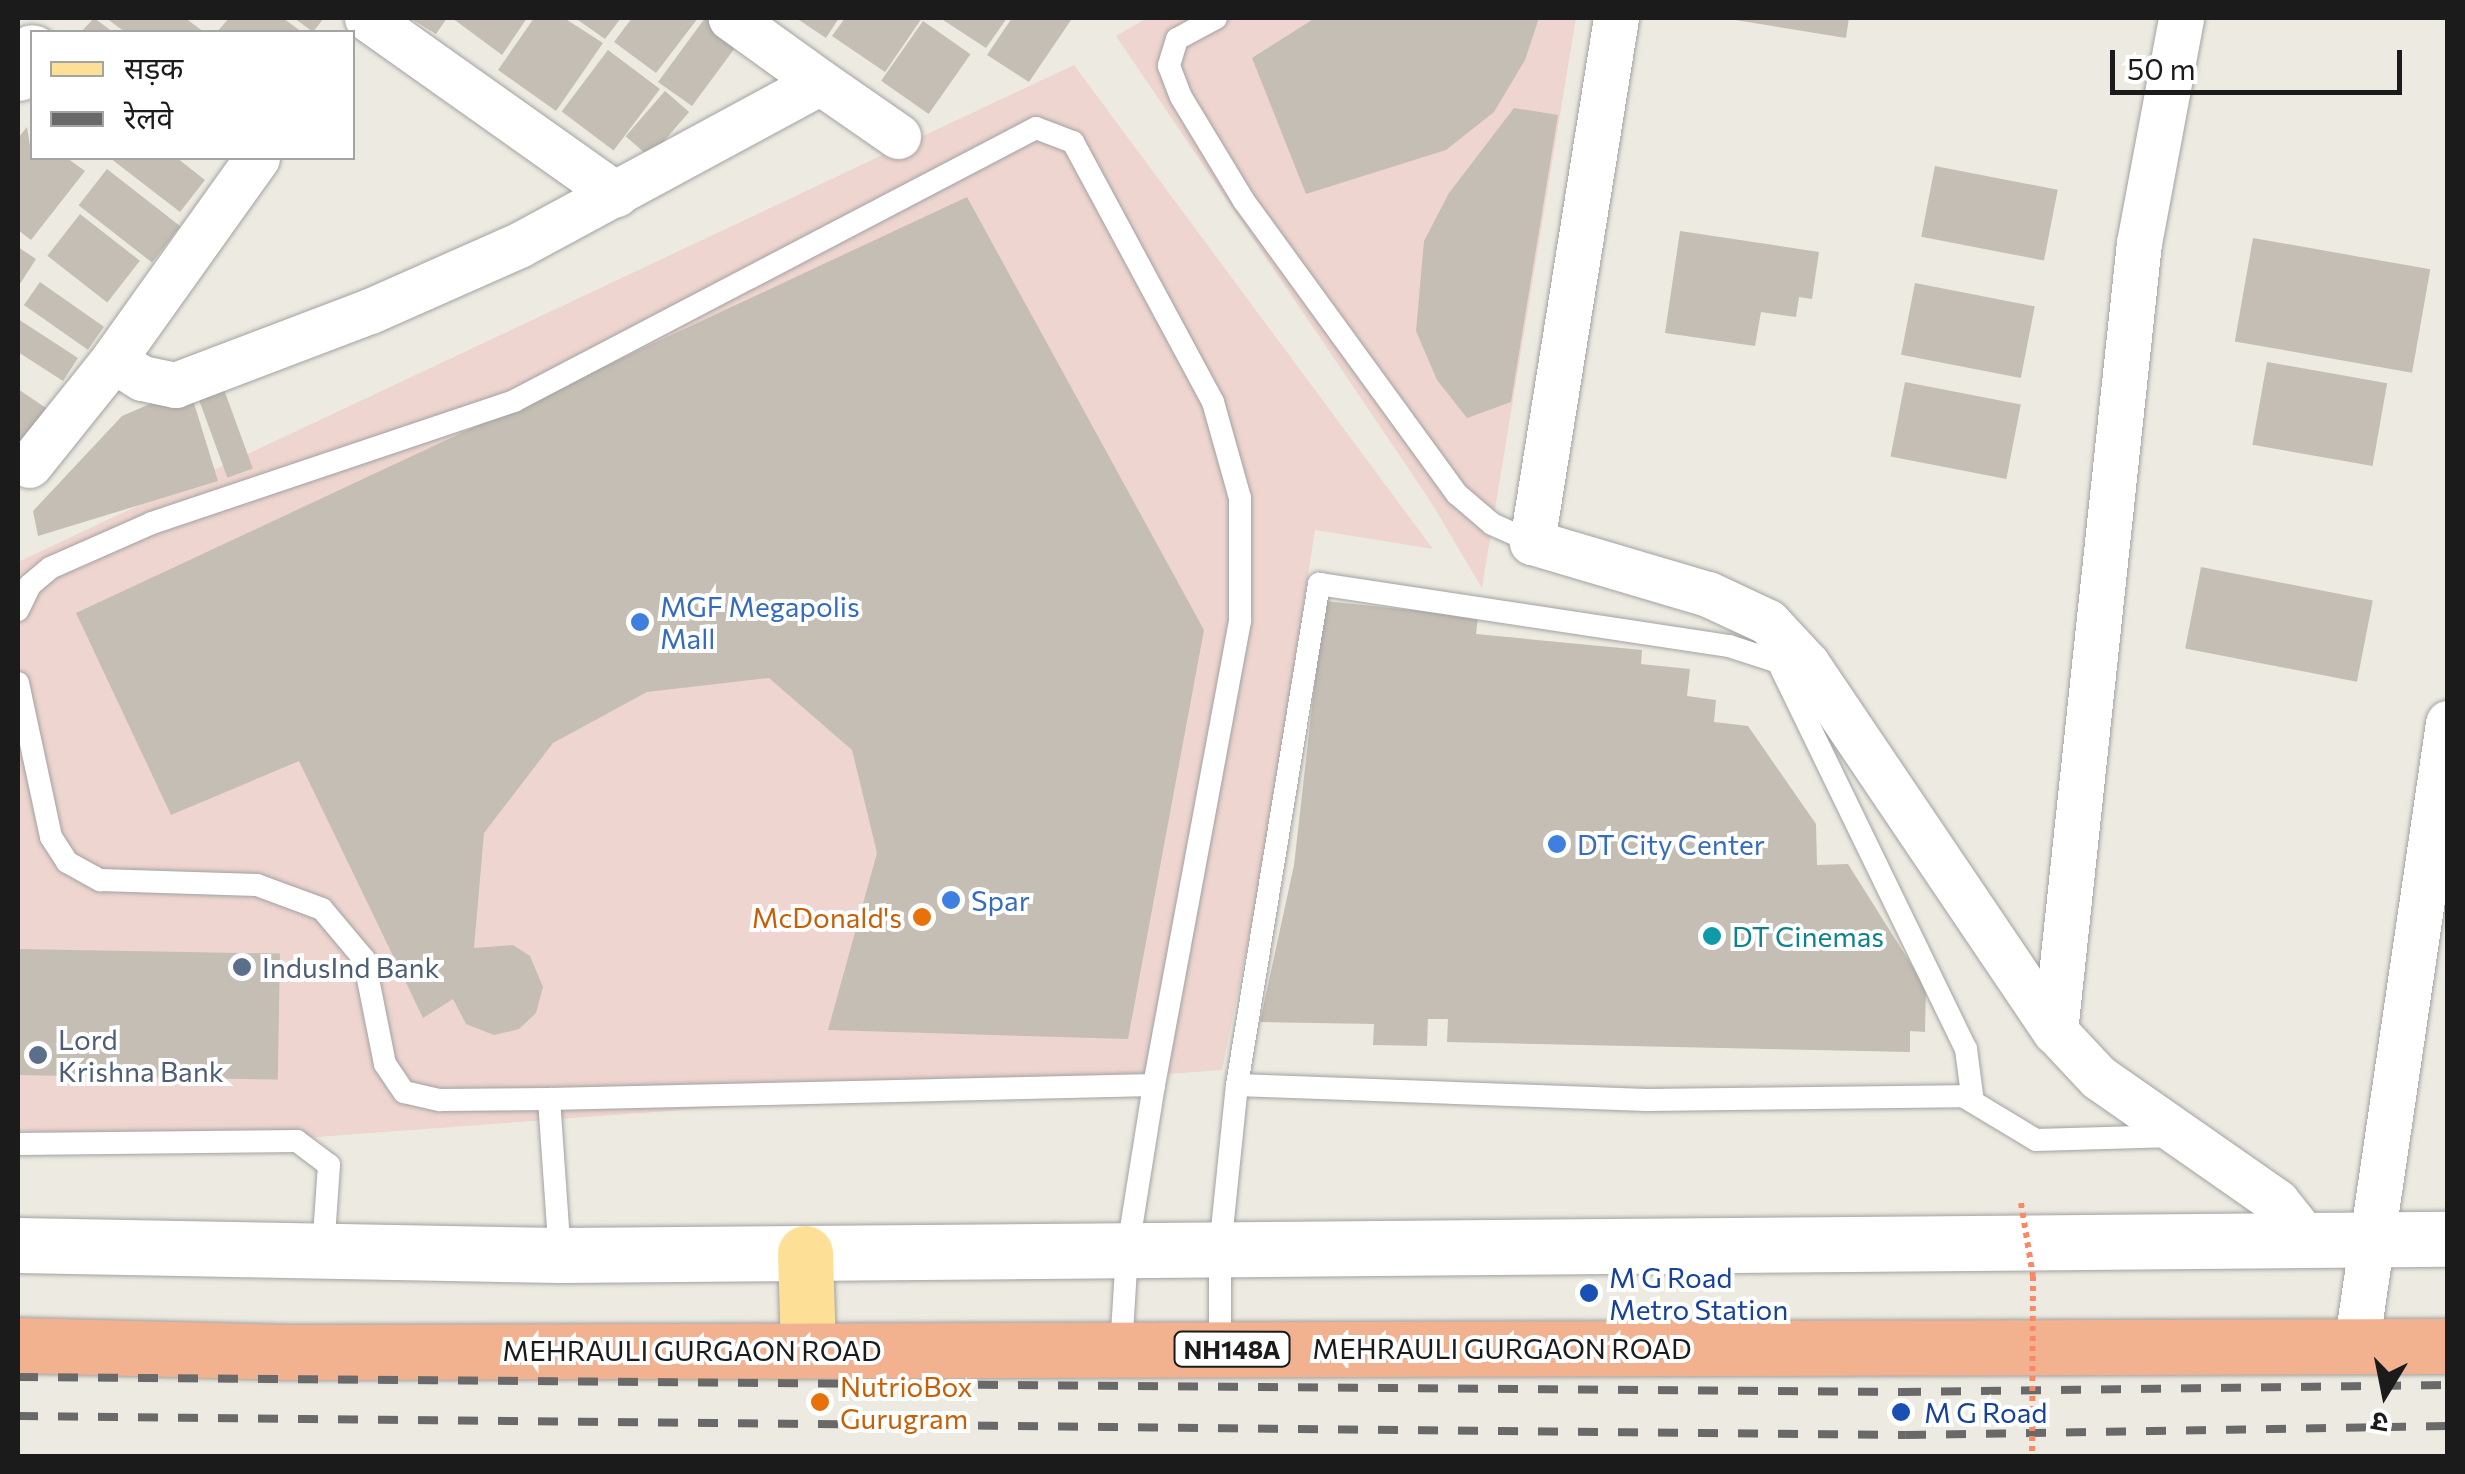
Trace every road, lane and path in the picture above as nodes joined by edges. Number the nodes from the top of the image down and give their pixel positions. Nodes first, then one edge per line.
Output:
1 (367, 18) edge
2 (731, 18) edge
3 (1216, 18) edge
4 (1616, 18) edge
5 (2181, 18) edge
6 (820, 82) junction
7 (898, 136) dead end
8 (256, 160) edge
9 (616, 194) junction
10 (113, 360) junction
11 (29, 465) dead end
12 (1532, 542) junction
13 (18, 610) edge
14 (18, 683) edge
15 (2448, 723) edge
16 (2055, 1031) junction
17 (1154, 1085) junction
18 (1236, 1085) junction
19 (549, 1099) junction
20 (1973, 1102) junction
21 (2178, 1136) junction
22 (18, 1144) edge
23 (2021, 1203) dead end
24 (2448, 1239) edge
25 (2371, 1240) junction
26 (2308, 1241) junction
27 (18, 1245) edge
28 (1220, 1249) junction
29 (805, 1253) junction
30 (1127, 1253) junction
31 (323, 1255) junction
32 (560, 1255) junction
33 (18, 1345) edge
34 (2448, 1346) edge
35 (2356, 1347) junction
36 (1121, 1349) junction
37 (1220, 1349) junction
38 (808, 1350) junction
39 (2032, 1456) edge

1 - 9 street
2 - 6 street
3 - 12 lane
4 - 12 street
5 - 16 street
6 - 7 street
6 - 9 street
8 - 10 street
9 - 10 street
10 - 11 street
12 - 16 street
13 - 17 lane
14 - 19 lane
15 - 25 street
16 - 21 street
17 - 19 lane
17 - 30 lane
18 - 20 lane
18 - 20 lane
18 - 28 lane
19 - 32 lane
20 - 21 lane
21 - 26 street
22 - 31 lane
23 - 39 path, bridge
24 - 25 street
25 - 26 street
25 - 35 street
26 - 28 street
27 - 31 street
28 - 30 street
28 - 37 lane
29 - 30 street
29 - 32 street
29 - 38 main road
30 - 36 lane
31 - 32 street
33 - 38 highway, MEHRAULI GURGAON ROAD / NH148A
34 - 35 highway, MEHRAULI GURGAON ROAD / NH148A
35 - 37 highway, MEHRAULI GURGAON ROAD / NH148A
36 - 37 highway, MEHRAULI GURGAON ROAD / NH148A
36 - 38 highway, MEHRAULI GURGAON ROAD / NH148A

